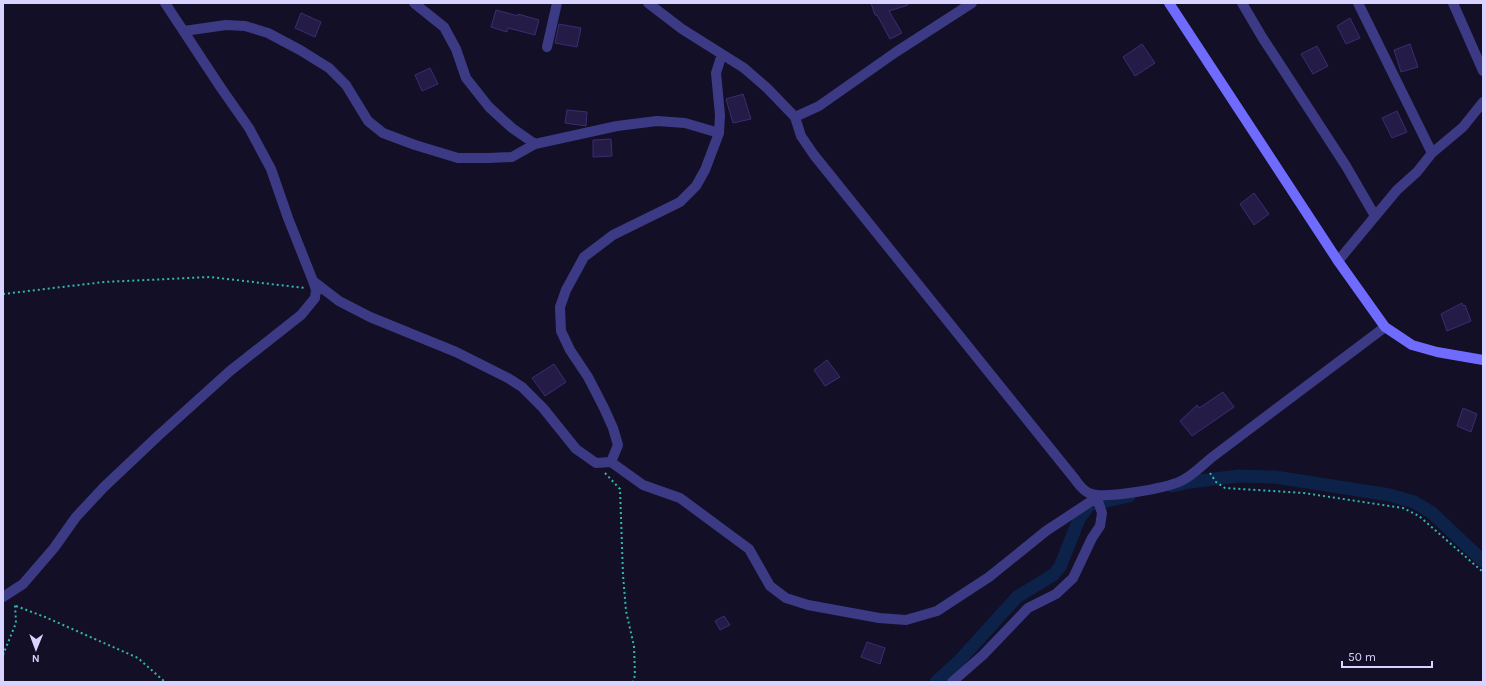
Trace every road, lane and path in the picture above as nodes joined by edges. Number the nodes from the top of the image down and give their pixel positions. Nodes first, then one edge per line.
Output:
1 (165, 3) edge
2 (414, 3) edge
3 (557, 3) edge
4 (648, 3) edge
5 (972, 3) edge
6 (1169, 3) edge
7 (1242, 3) edge
8 (1358, 3) edge
9 (1453, 3) edge
10 (184, 31) junction
11 (547, 47) dead end
12 (722, 54) junction
13 (1483, 71) edge
14 (1483, 102) edge
15 (795, 117) junction
16 (718, 133) junction
17 (535, 144) junction
18 (1432, 153) junction
19 (1376, 216) junction
20 (1338, 261) junction
21 (314, 286) junction
22 (3, 294) edge
23 (1385, 327) junction
24 (1483, 360) edge
25 (611, 462) junction
26 (596, 463) junction
27 (1210, 474) dead end
28 (1097, 498) junction
29 (1483, 572) edge
30 (6, 595) edge
31 (16, 606) junction
32 (3, 655) edge
33 (165, 682) edge
34 (633, 682) edge
35 (952, 682) edge

1 - 10 street
2 - 17 street
3 - 11 street
4 - 12 street
5 - 15 street
6 - 20 main road
7 - 19 street
8 - 18 street
9 - 13 street
10 - 17 street
10 - 21 street
12 - 15 street
12 - 16 street
14 - 18 street
15 - 28 street
16 - 17 street
16 - 25 street
18 - 19 street
19 - 20 street
20 - 23 main road
21 - 22 path
21 - 26 street
21 - 30 street
23 - 24 main road
23 - 28 street
25 - 26 street
25 - 28 street
26 - 34 path
27 - 29 path
28 - 35 street
30 - 31 path
31 - 32 path
31 - 33 path

